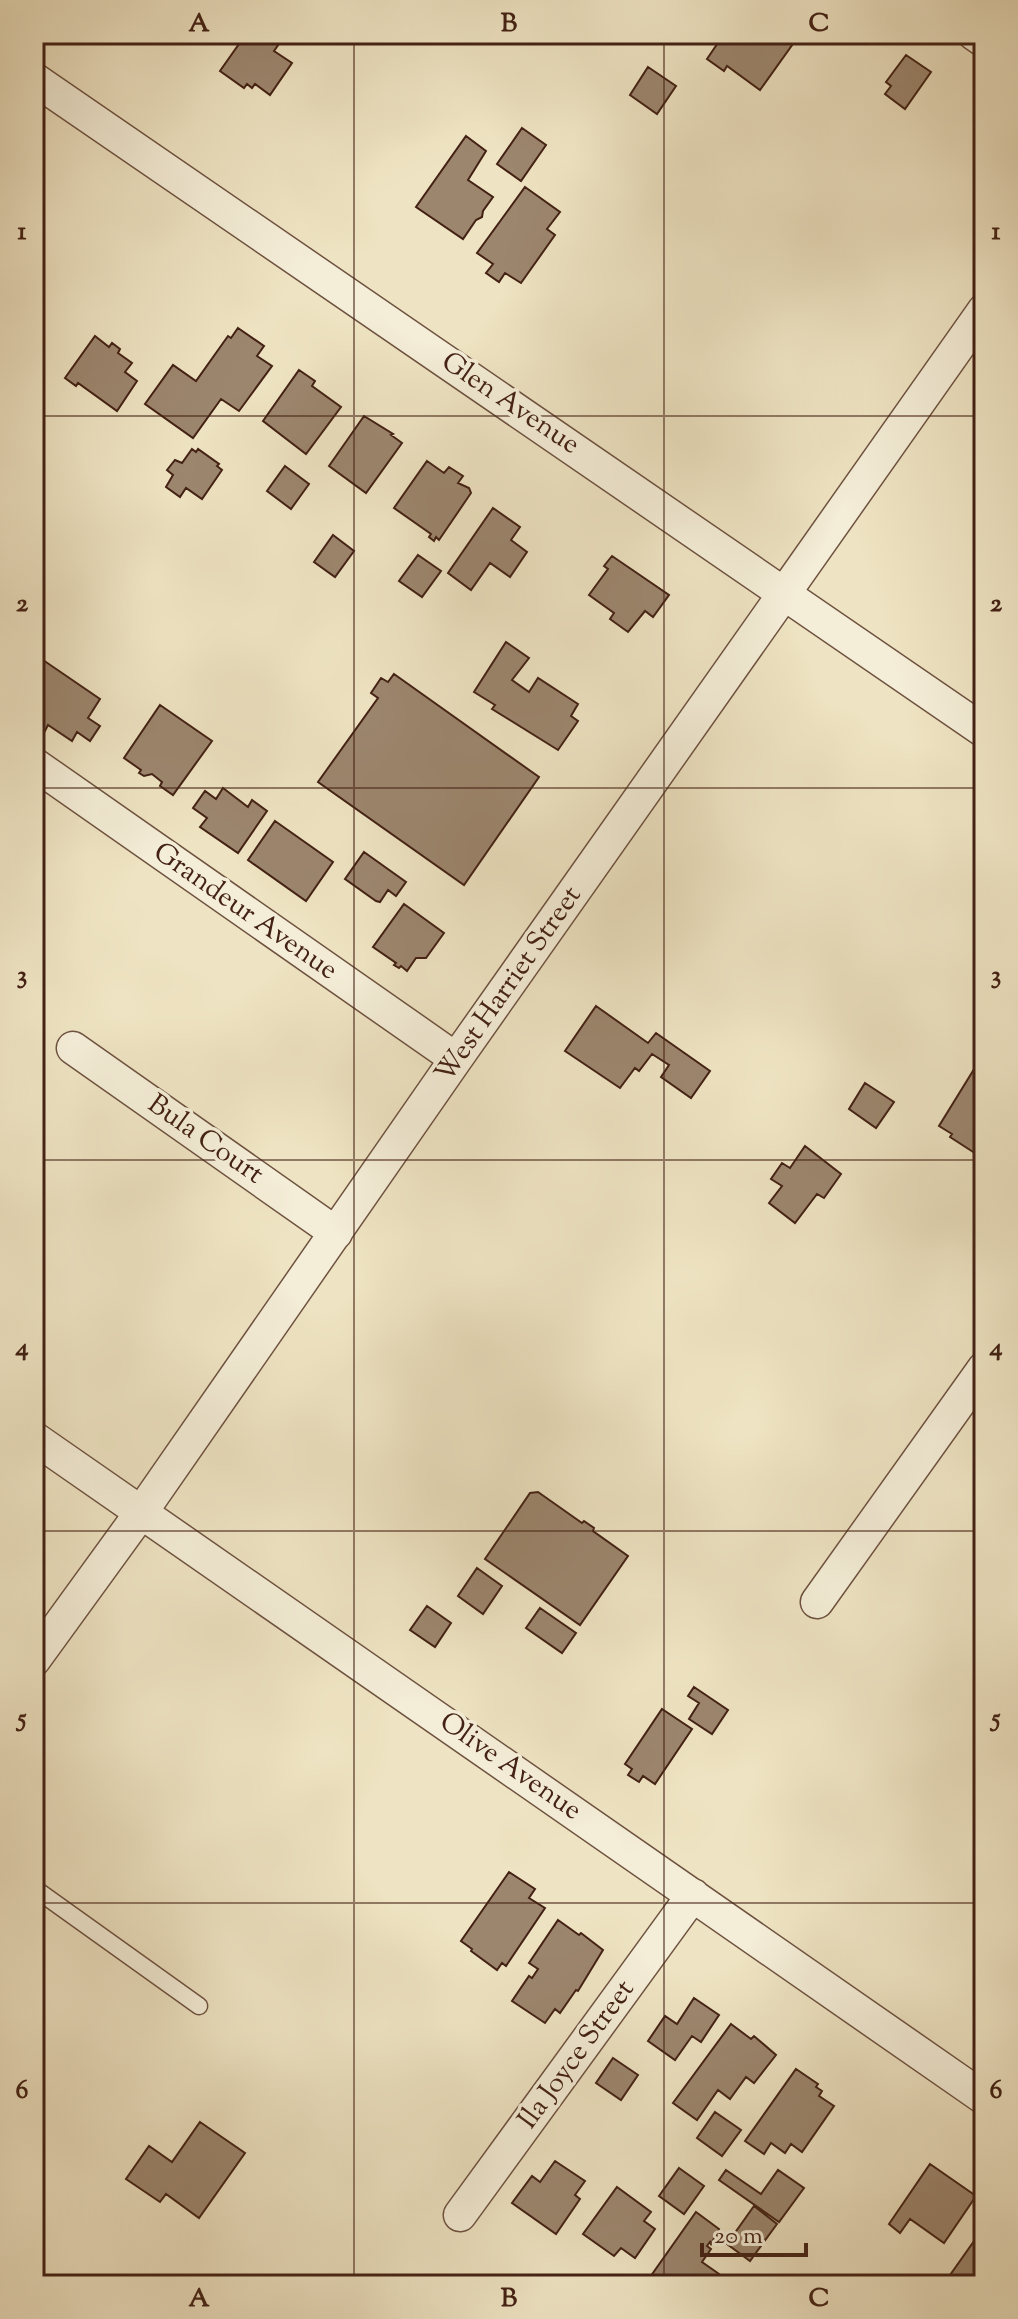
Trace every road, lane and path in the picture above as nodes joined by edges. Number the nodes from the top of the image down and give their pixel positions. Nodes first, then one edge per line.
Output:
1 (974, 34) edge
2 (984, 41) edge
3 (34, 79) edge
4 (984, 310) edge
5 (784, 592) junction
6 (984, 731) edge
7 (34, 764) edge
8 (73, 1048) dead end
9 (456, 1059) junction
10 (336, 1233) junction
11 (984, 1368) edge
12 (34, 1438) edge
13 (140, 1514) junction
14 (817, 1602) dead end
15 (34, 1660) edge
16 (34, 1888) edge
17 (693, 1895) junction
18 (199, 2006) dead end
19 (984, 2098) edge
20 (460, 2215) dead end

1 - 2 street
3 - 5 street, Glen Avenue
4 - 5 street, West Harriet Street
5 - 6 street, Glen Avenue
5 - 9 street, West Harriet Street
7 - 9 street, Grandeur Avenue
8 - 10 street, Bula Court
9 - 10 street, West Harriet Street
10 - 13 street, West Harriet Street
11 - 14 street
12 - 13 street, Olive Avenue
13 - 15 street, West Harriet Street
13 - 17 street, Olive Avenue
16 - 18 lane
17 - 19 street, Olive Avenue
17 - 20 street, Ila Joyce Street

